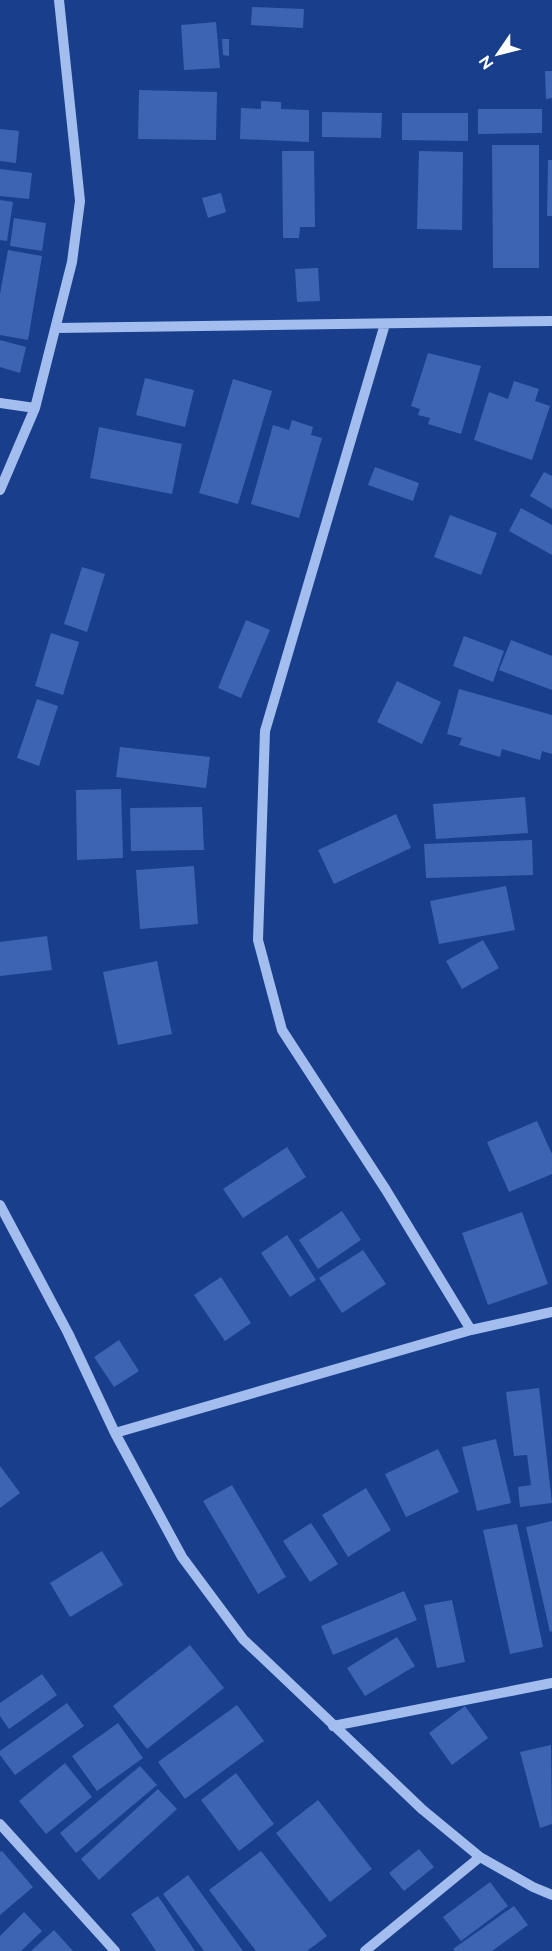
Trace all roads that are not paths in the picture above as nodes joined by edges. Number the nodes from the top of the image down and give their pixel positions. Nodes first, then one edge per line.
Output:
1 (59, 0) edge
2 (552, 321) edge
3 (385, 324) junction
4 (56, 328) junction
5 (0, 404) edge
6 (36, 408) junction
7 (0, 490) edge
8 (0, 1205) edge
9 (552, 1312) edge
10 (471, 1330) junction
11 (115, 1433) junction
12 (552, 1683) edge
13 (333, 1726) junction
14 (0, 1824) edge
15 (480, 1857) junction
16 (552, 1894) edge
17 (115, 1951) edge
18 (365, 1951) edge

1 - 4 street
2 - 3 street
3 - 4 street
3 - 10 street
4 - 6 street
5 - 6 street
6 - 7 street
8 - 11 street
9 - 10 street
10 - 11 street
11 - 13 street
12 - 13 street
13 - 15 street
14 - 17 street
15 - 16 street
15 - 18 street

